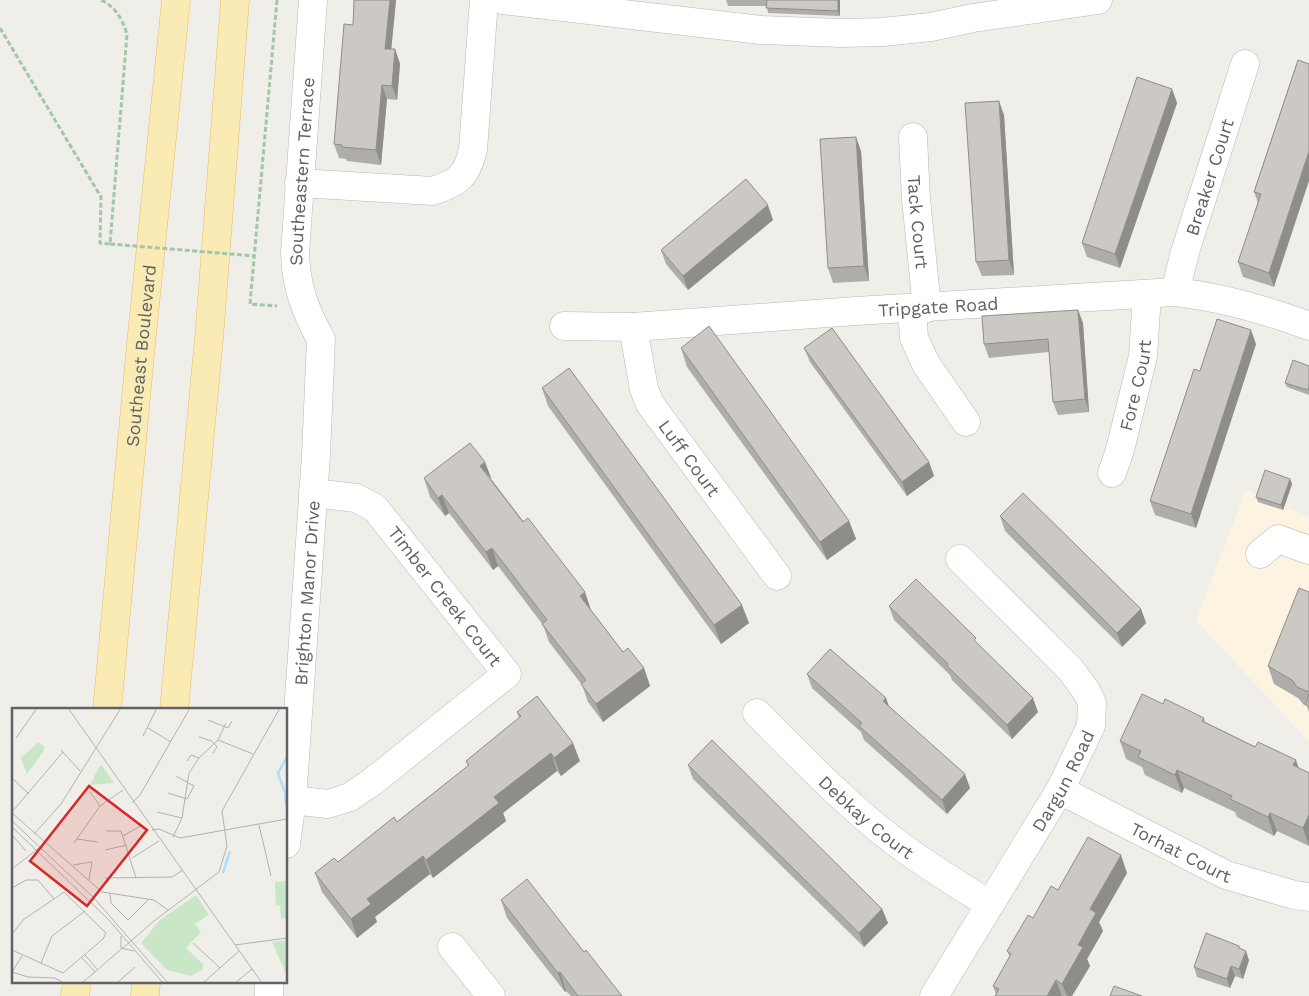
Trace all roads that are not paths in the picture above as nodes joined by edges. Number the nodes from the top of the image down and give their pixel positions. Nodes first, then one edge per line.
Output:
1 (176, 0) edge
2 (235, 0) edge
3 (313, 0) edge
4 (484, 0) edge
5 (502, 0) edge
6 (1098, 0) edge
7 (1245, 64) dead end
8 (913, 137) dead end
9 (299, 183) junction
10 (1175, 292) junction
11 (1147, 295) junction
12 (919, 308) junction
13 (564, 326) dead end
14 (1309, 326) edge
15 (632, 327) junction
16 (321, 339) joint
17 (966, 422) dead end
18 (1112, 473) dead end
19 (313, 493) junction
20 (1309, 550) edge
21 (1260, 554) dead end
22 (960, 559) dead end
23 (777, 576) dead end
24 (107, 708) edge
25 (174, 708) edge
26 (758, 713) dead end
27 (1060, 790) junction
28 (292, 800) junction
29 (288, 829) edge
30 (1309, 897) edge
31 (989, 904) junction
32 (452, 947) dead end
33 (491, 996) edge
34 (934, 996) edge

1 - 24 main road, Southeast Boulevard
2 - 25 main road
3 - 9 street, Southeastern Terrace
4 - 9 street
5 - 6 street
7 - 10 street, Breaker Court
8 - 12 street, Tack Court
9 - 16 street, Southeastern Terrace
10 - 11 street, Tripgate Road
10 - 14 street, Tripgate Road
11 - 12 street, Tripgate Road
11 - 18 street, Fore Court
12 - 15 street, Tripgate Road
12 - 17 street, Tack Court
13 - 15 street, Tripgate Road
15 - 23 street, Luff Court
16 - 19 street, Brighton Manor Drive
19 - 28 street, Brighton Manor Drive
19 - 28 street, Timber Creek Court
20 - 21 street
22 - 27 street, Dargun Road
26 - 31 street, Debkay Court
27 - 30 street, Torhat Court
27 - 31 street, Dargun Road
28 - 29 street, Brighton Manor Drive
31 - 34 street, Dargun Road
32 - 33 street

